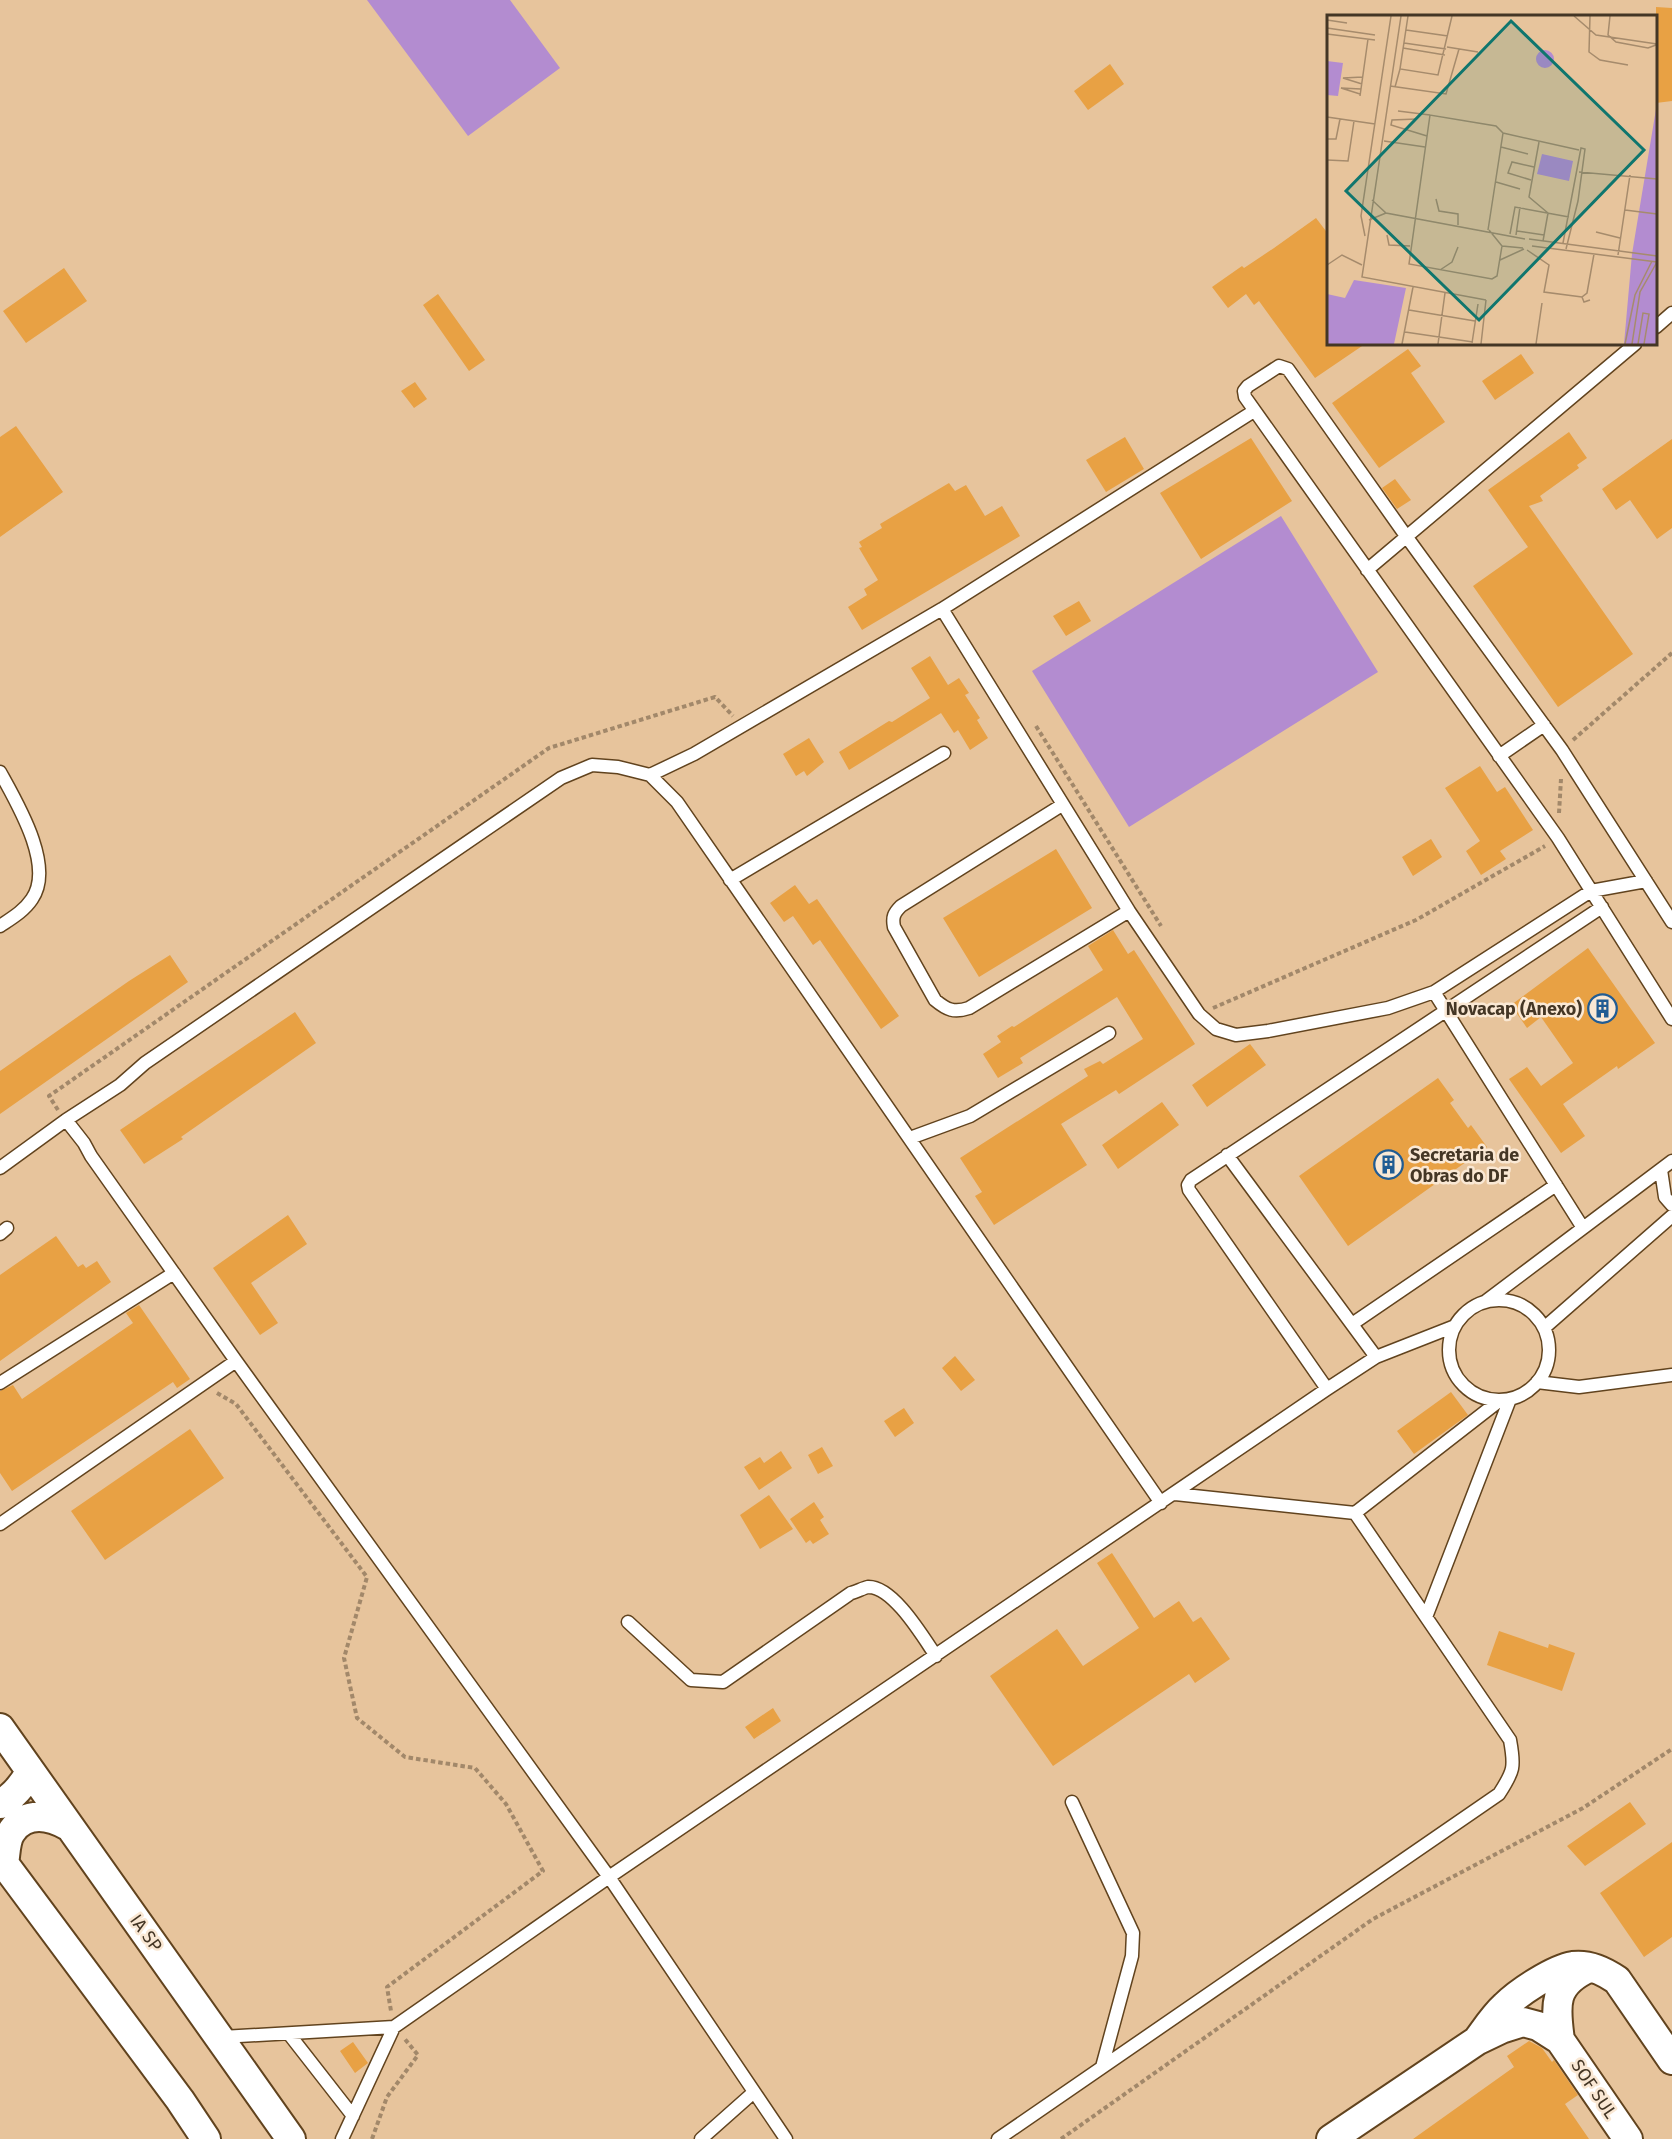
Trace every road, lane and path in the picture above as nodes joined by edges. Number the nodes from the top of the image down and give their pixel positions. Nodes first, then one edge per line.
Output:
1 (1672, 313) edge
2 (1657, 326) edge
3 (1634, 345) edge
4 (1254, 411) junction
5 (1406, 536) junction
6 (1367, 570) junction
7 (942, 609) junction
8 (1672, 653) edge
9 (1033, 722) dead end
10 (741, 725) junction
11 (1544, 725) junction
12 (1562, 750) junction
13 (944, 753) dead end
14 (1499, 756) junction
15 (0, 772) edge
16 (650, 774) junction
17 (1062, 805) junction
18 (1558, 838) junction
19 (730, 880) junction
20 (1646, 881) junction
21 (1592, 891) junction
22 (1602, 907) junction
23 (1129, 911) junction
24 (1672, 922) edge
25 (0, 926) edge
26 (1163, 929) dead end
27 (1434, 992) junction
28 (1206, 999) dead end
29 (1445, 1010) junction
30 (1672, 1019) edge
31 (1109, 1033) dead end
32 (66, 1120) junction
33 (910, 1138) junction
34 (1227, 1155) junction
35 (1672, 1161) edge
36 (0, 1168) edge
37 (1660, 1170) junction
38 (1556, 1185) junction
39 (1672, 1205) edge
40 (1672, 1216) edge
41 (1583, 1228) junction
42 (174, 1274) junction
43 (1484, 1303) junction
44 (1352, 1324) junction
45 (1455, 1326) junction
46 (1544, 1328) junction
47 (1376, 1357) junction
48 (236, 1360) junction
49 (1672, 1375) edge
50 (1538, 1382) junction
51 (0, 1383) edge
52 (202, 1384) junction
53 (1328, 1389) junction
54 (1504, 1400) junction
55 (1175, 1494) junction
56 (1161, 1503) junction
57 (1355, 1513) junction
58 (0, 1524) edge
59 (1426, 1617) junction
60 (628, 1622) dead end
61 (936, 1656) junction
62 (0, 1728) edge
63 (1672, 1749) edge
64 (30, 1771) junction
65 (1072, 1802) dead end
66 (0, 1804) edge
67 (68, 1826) junction
68 (2, 1861) edge
69 (609, 1877) junction
70 (1591, 1967) junction
71 (394, 2027) junction
72 (290, 2034) junction
73 (220, 2038) junction
74 (1478, 2040) junction
75 (1560, 2040) junction
76 (1672, 2060) edge
77 (1102, 2067) junction
78 (754, 2092) junction
79 (353, 2116) junction
80 (206, 2139) edge
81 (291, 2139) edge
82 (342, 2139) edge
83 (372, 2139) edge
84 (701, 2139) edge
85 (786, 2139) edge
86 (998, 2139) edge
87 (1061, 2139) edge
88 (1331, 2139) edge
89 (1628, 2139) edge

1 - 2 lane
3 - 5 lane
4 - 5 lane
4 - 6 lane
4 - 7 lane
5 - 6 lane
5 - 11 lane
6 - 14 lane
7 - 10 lane
7 - 17 lane
8 - 12 path
9 - 26 path
10 - 16 lane
10 - 32 path
11 - 12 lane
11 - 14 lane
12 - 18 path
12 - 20 lane
13 - 19 lane
14 - 18 lane
15 - 25 lane
16 - 19 lane
16 - 32 lane
17 - 23 lane
17 - 23 lane
18 - 21 lane
18 - 28 path
19 - 33 lane
20 - 21 lane
20 - 24 lane
21 - 22 lane
21 - 27 lane
22 - 29 lane
22 - 30 lane
23 - 27 lane
27 - 29 lane
29 - 34 lane
29 - 38 lane
31 - 33 lane
32 - 36 lane
32 - 42 lane
33 - 56 lane
34 - 44 lane
34 - 53 lane
35 - 37 lane
37 - 39 lane
37 - 41 lane
38 - 41 lane
38 - 44 lane
40 - 46 lane
41 - 43 lane
42 - 48 lane
42 - 51 lane
43 - 45 lane
43 - 46 lane
44 - 47 lane
45 - 47 lane
45 - 54 lane
46 - 50 lane
47 - 53 lane
48 - 52 lane
48 - 69 lane
49 - 50 lane
50 - 54 lane
52 - 58 lane
52 - 71 path
53 - 55 lane
54 - 57 lane
54 - 59 lane
55 - 56 lane
55 - 57 lane
56 - 61 lane
57 - 59 lane
59 - 77 lane
60 - 61 lane
61 - 69 lane
62 - 64 street, IA SP
63 - 87 path
64 - 66 street
64 - 67 street, IA SP
65 - 77 lane
67 - 68 street
67 - 73 street, IA SP
68 - 80 street
69 - 71 lane
69 - 78 lane
70 - 74 street
70 - 75 street
70 - 76 street
71 - 72 lane
71 - 79 lane
71 - 83 path
72 - 73 lane
72 - 79 lane
73 - 81 street, IA SP
74 - 75 street
74 - 88 street
75 - 89 street, SOF SUL
77 - 86 lane
78 - 84 lane
78 - 85 lane
79 - 82 lane

